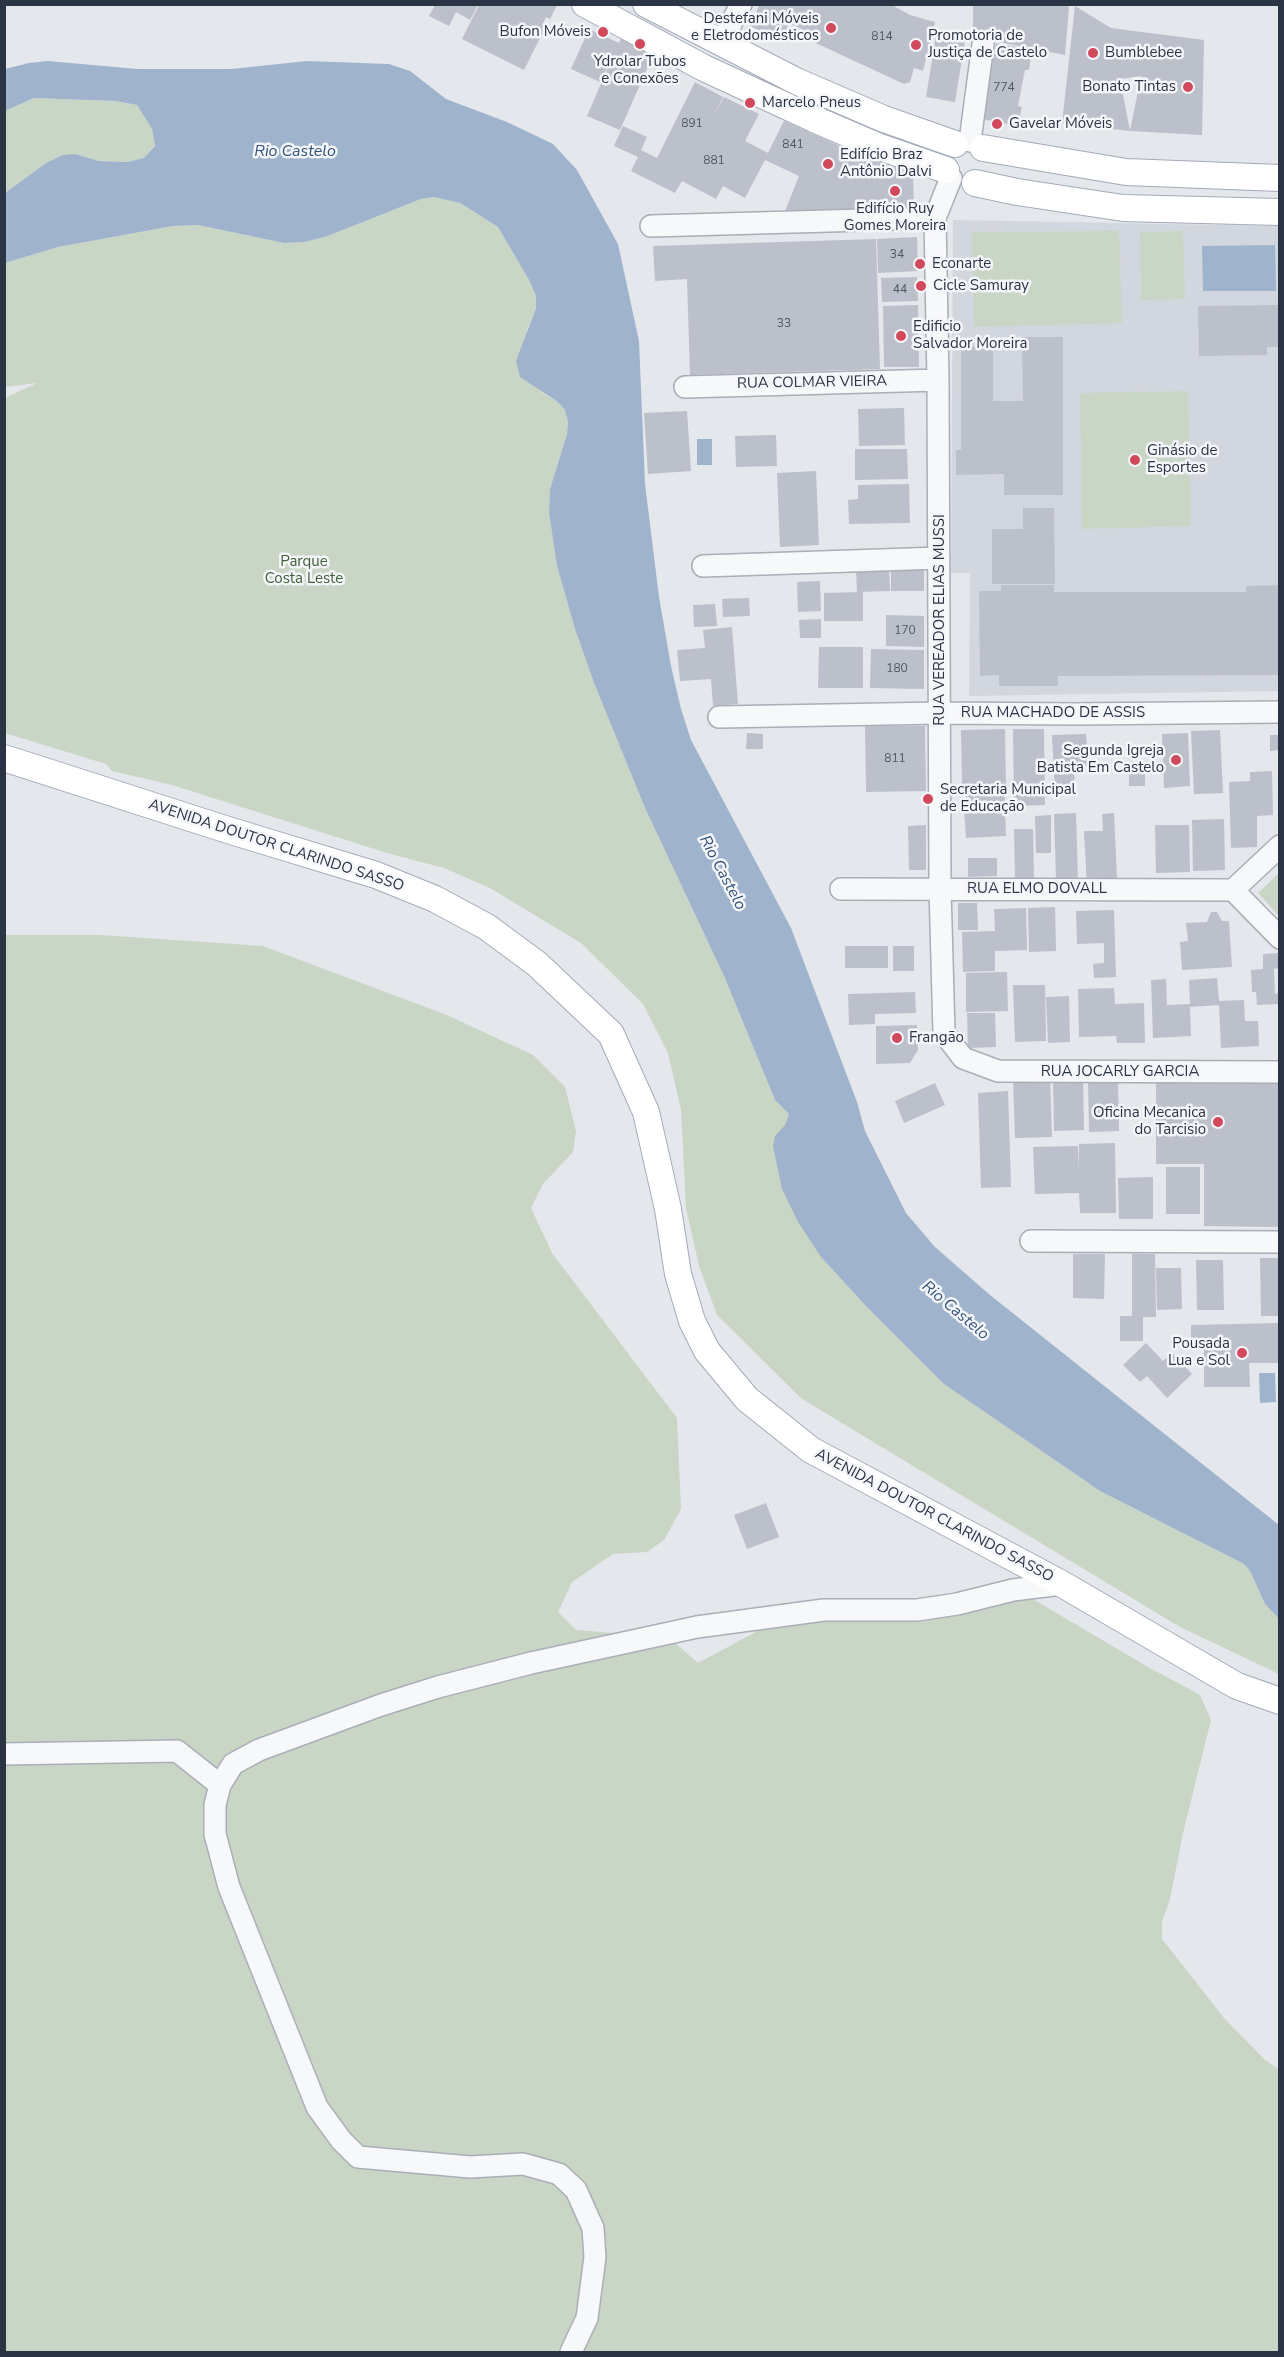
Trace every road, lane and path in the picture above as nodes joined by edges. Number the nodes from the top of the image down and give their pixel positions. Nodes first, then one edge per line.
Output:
1 (585, 4) edge
2 (646, 4) edge
3 (741, 4) edge
4 (721, 44) junction
5 (983, 44) dead end
6 (969, 145) junction
7 (1126, 172) junction
8 (957, 177) junction
9 (1280, 178) edge
10 (1123, 208) junction
11 (1280, 212) edge
12 (935, 218) junction
13 (651, 226) dead end
14 (938, 380) junction
15 (685, 387) dead end
16 (939, 558) junction
17 (703, 566) dead end
18 (1280, 712) edge
19 (940, 713) junction
20 (719, 717) dead end
21 (4, 758) edge
22 (1280, 846) edge
23 (940, 888) junction
24 (841, 889) dead end
25 (1233, 890) junction
26 (1280, 938) edge
27 (963, 1058) joint
28 (1280, 1072) edge
29 (1031, 1241) dead end
30 (1280, 1242) edge
31 (1062, 1584) junction
32 (1280, 1701) edge
33 (4, 1754) edge
34 (220, 1785) junction
35 (571, 2352) edge

1 - 8 main road
2 - 4 main road
3 - 4 street
4 - 6 main road
5 - 6 street
6 - 7 main road
6 - 8 main road
6 - 8 main road
7 - 9 main road
7 - 10 main road
8 - 10 main road
8 - 12 street, RUA VEREADOR ELIAS MUSSI
10 - 11 main road
12 - 13 street
12 - 14 street, RUA VEREADOR ELIAS MUSSI
14 - 15 street, RUA COLMAR VIEIRA
14 - 16 street, RUA VEREADOR ELIAS MUSSI
16 - 17 street
16 - 19 street, RUA VEREADOR ELIAS MUSSI
18 - 19 street, RUA MACHADO DE ASSIS
19 - 20 street, RUA MACHADO DE ASSIS
19 - 23 street, RUA VEREADOR ELIAS MUSSI
21 - 31 main road, AVENIDA DOUTOR CLARINDO SASSO
22 - 25 street
23 - 24 street, RUA ELMO DOVALL
23 - 25 street, RUA ELMO DOVALL
23 - 27 street, RUA VEREADOR ELIAS MUSSI
25 - 26 street
27 - 28 street, RUA JOCARLY GARCIA
29 - 30 street
31 - 32 main road, AVENIDA DOUTOR CLARINDO SASSO
31 - 34 street
33 - 34 street
34 - 35 street

